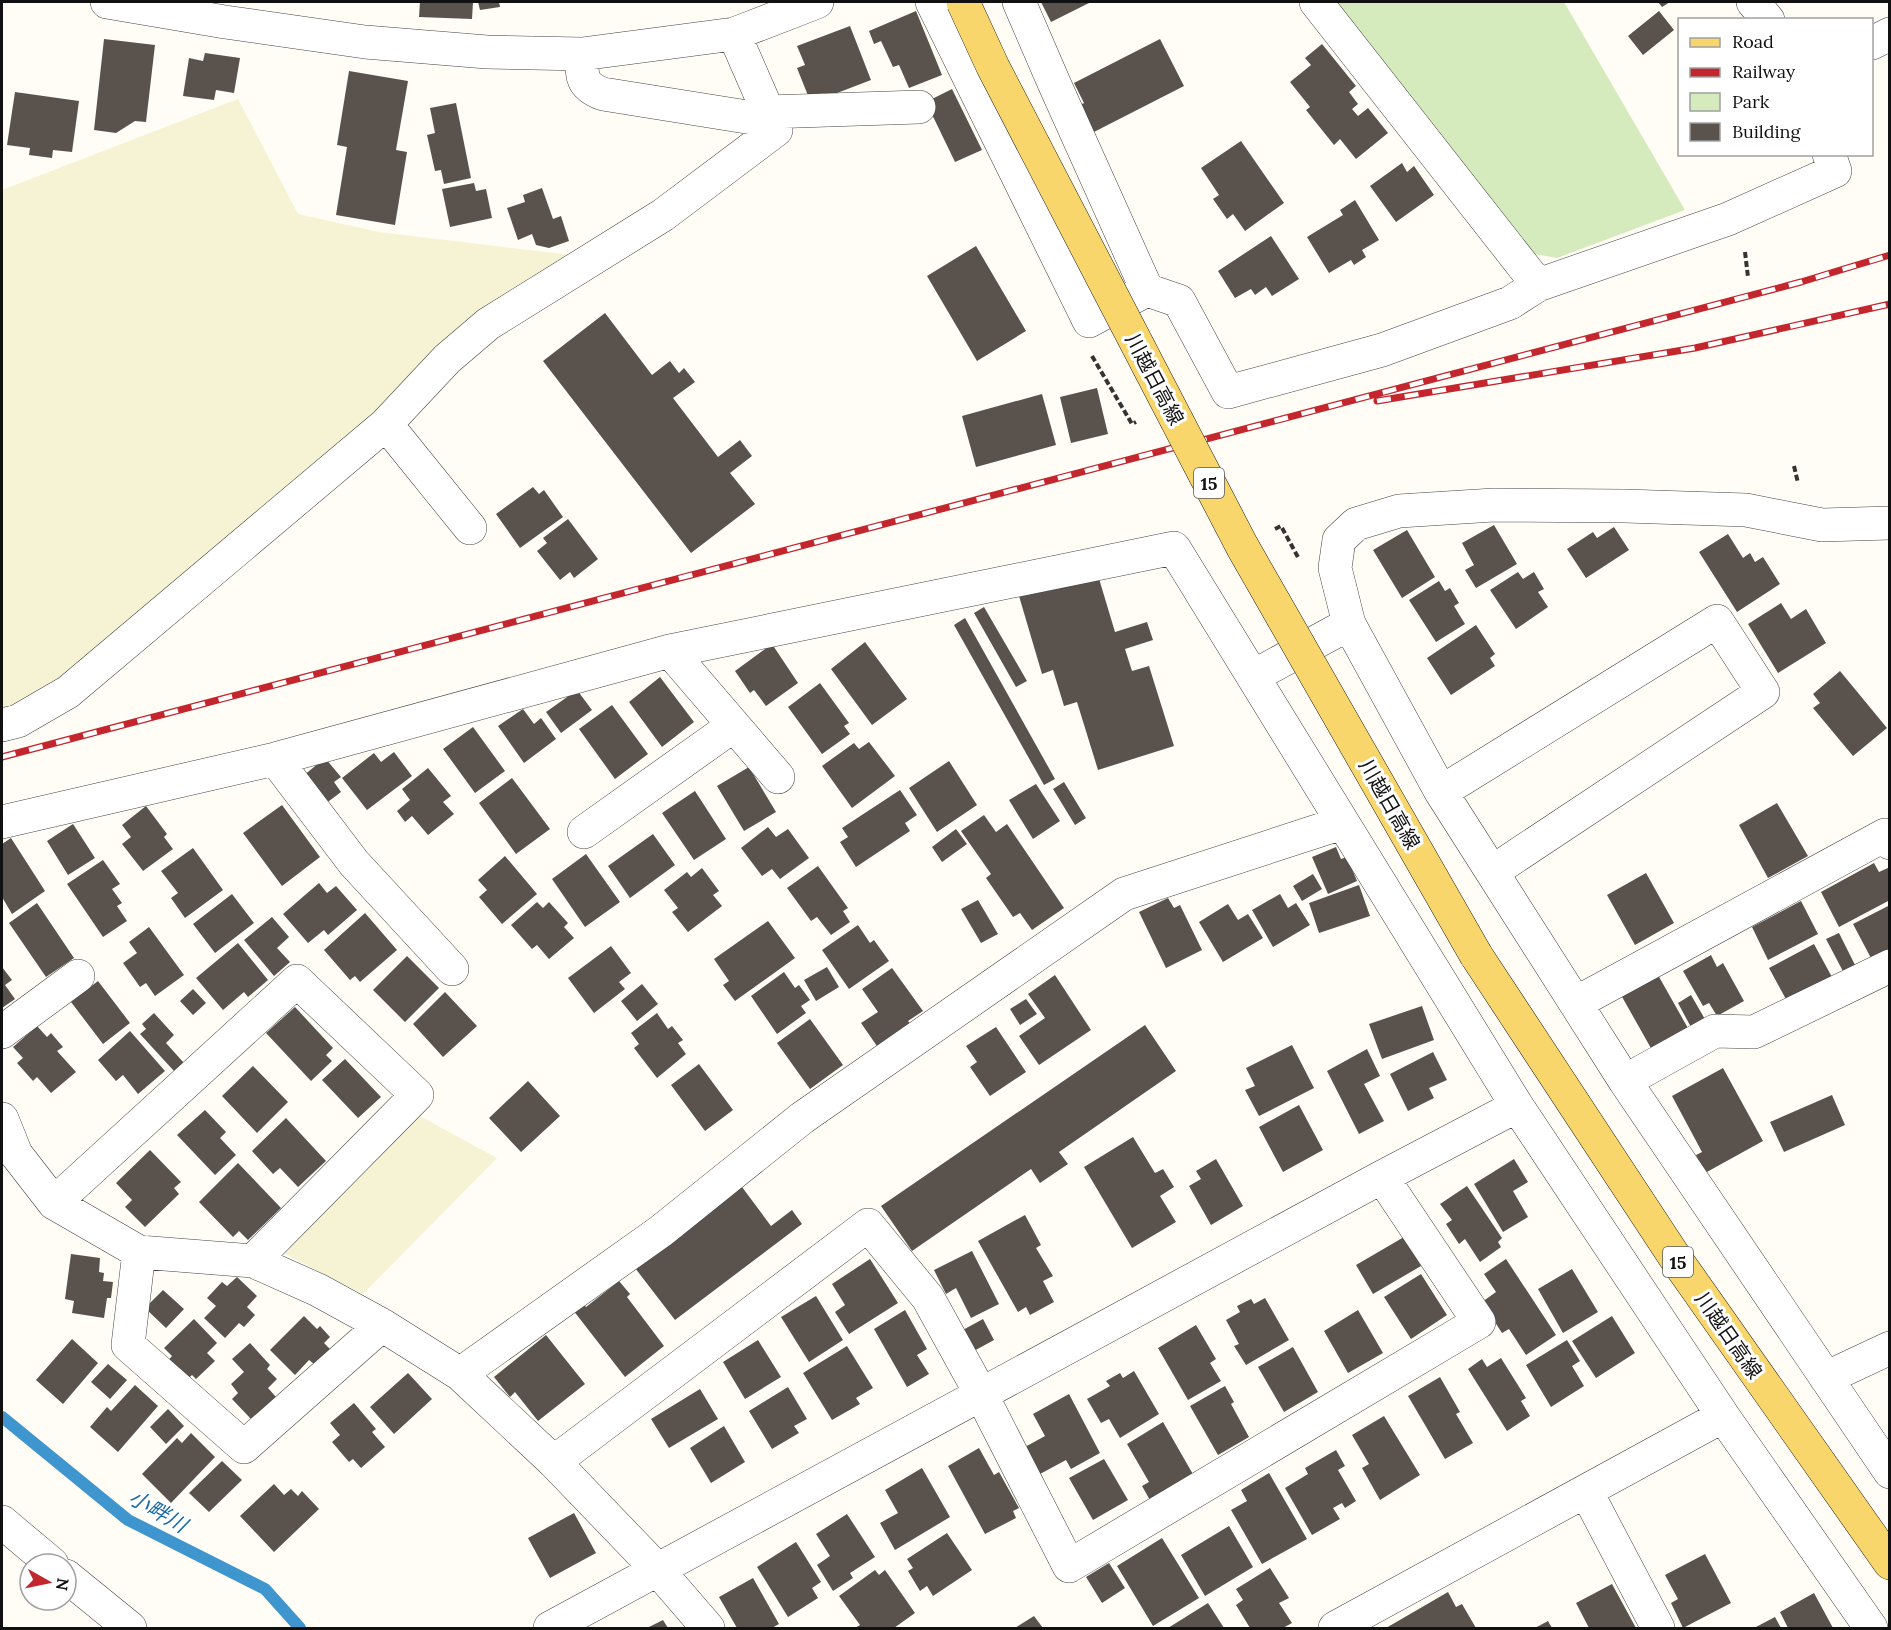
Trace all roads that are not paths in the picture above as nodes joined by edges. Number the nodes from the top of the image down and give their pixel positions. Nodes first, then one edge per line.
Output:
1 (107, 2) edge
2 (817, 2) edge
3 (932, 2) edge
4 (963, 2) edge
5 (1019, 2) edge
6 (1316, 2) edge
7 (1753, 2) edge
8 (1766, 18) edge
9 (734, 34) junction
10 (1890, 34) edge
11 (1873, 42) edge
12 (582, 54) junction
13 (919, 107) dead end
14 (770, 117) junction
15 (1830, 156) edge
16 (1538, 285) junction
17 (1147, 290) junction
18 (386, 424) junction
19 (1890, 523) edge
20 (470, 528) dead end
21 (1349, 624) junction
22 (670, 651) junction
23 (1254, 676) junction
24 (2, 725) edge
25 (733, 726) junction
26 (275, 759) junction
27 (778, 777) dead end
28 (1441, 792) junction
29 (2, 822) edge
30 (1342, 823) junction
31 (584, 832) dead end
32 (1890, 843) edge
33 (1492, 872) junction
34 (1890, 966) edge
35 (452, 969) dead end
36 (78, 976) dead end
37 (1576, 1003) junction
38 (2, 1032) edge
39 (1625, 1081) junction
40 (1517, 1106) junction
41 (2, 1119) edge
42 (1382, 1177) junction
43 (54, 1203) junction
44 (139, 1252) junction
45 (253, 1261) junction
46 (382, 1325) junction
47 (1890, 1348) edge
48 (460, 1374) junction
49 (1826, 1378) junction
50 (981, 1394) junction
51 (1724, 1416) junction
52 (554, 1462) junction
53 (1890, 1472) edge
54 (1586, 1491) junction
55 (2, 1522) edge
56 (38, 1552) edge
57 (1890, 1563) edge
58 (657, 1569) junction
59 (78, 1588) edge
60 (115, 1626) edge
61 (550, 1629) edge
62 (708, 1629) edge
63 (1335, 1629) edge
64 (1658, 1629) edge
65 (1871, 1629) edge

1 - 12 street
2 - 9 street
3 - 17 street
4 - 57 main road, 川越日高線 / 15, bridge
5 - 17 street
6 - 16 street
7 - 8 street
9 - 12 street
9 - 14 street
10 - 11 street
12 - 14 street
13 - 14 street
14 - 18 street
15 - 16 street
16 - 17 street
18 - 20 street
18 - 24 street
19 - 21 street
21 - 23 street
21 - 28 street
22 - 23 street
22 - 25 street
22 - 26 street
23 - 30 street
25 - 27 street
25 - 31 street
26 - 29 street
26 - 35 street
28 - 33 street
28 - 33 street
30 - 40 street
30 - 48 street
32 - 37 street
33 - 37 street
34 - 39 street
36 - 38 street
37 - 39 street
39 - 49 street
40 - 42 street
40 - 51 street
41 - 43 street
42 - 50 street
42 - 50 street
43 - 44 street
43 - 45 street
44 - 45 street
44 - 46 street
45 - 46 street
46 - 48 street
47 - 49 street
48 - 52 street
49 - 53 street
50 - 52 street
50 - 58 street
51 - 54 street
51 - 65 street
52 - 58 street
54 - 63 street
54 - 64 street
55 - 56 street
58 - 61 street
58 - 62 street
59 - 60 street

